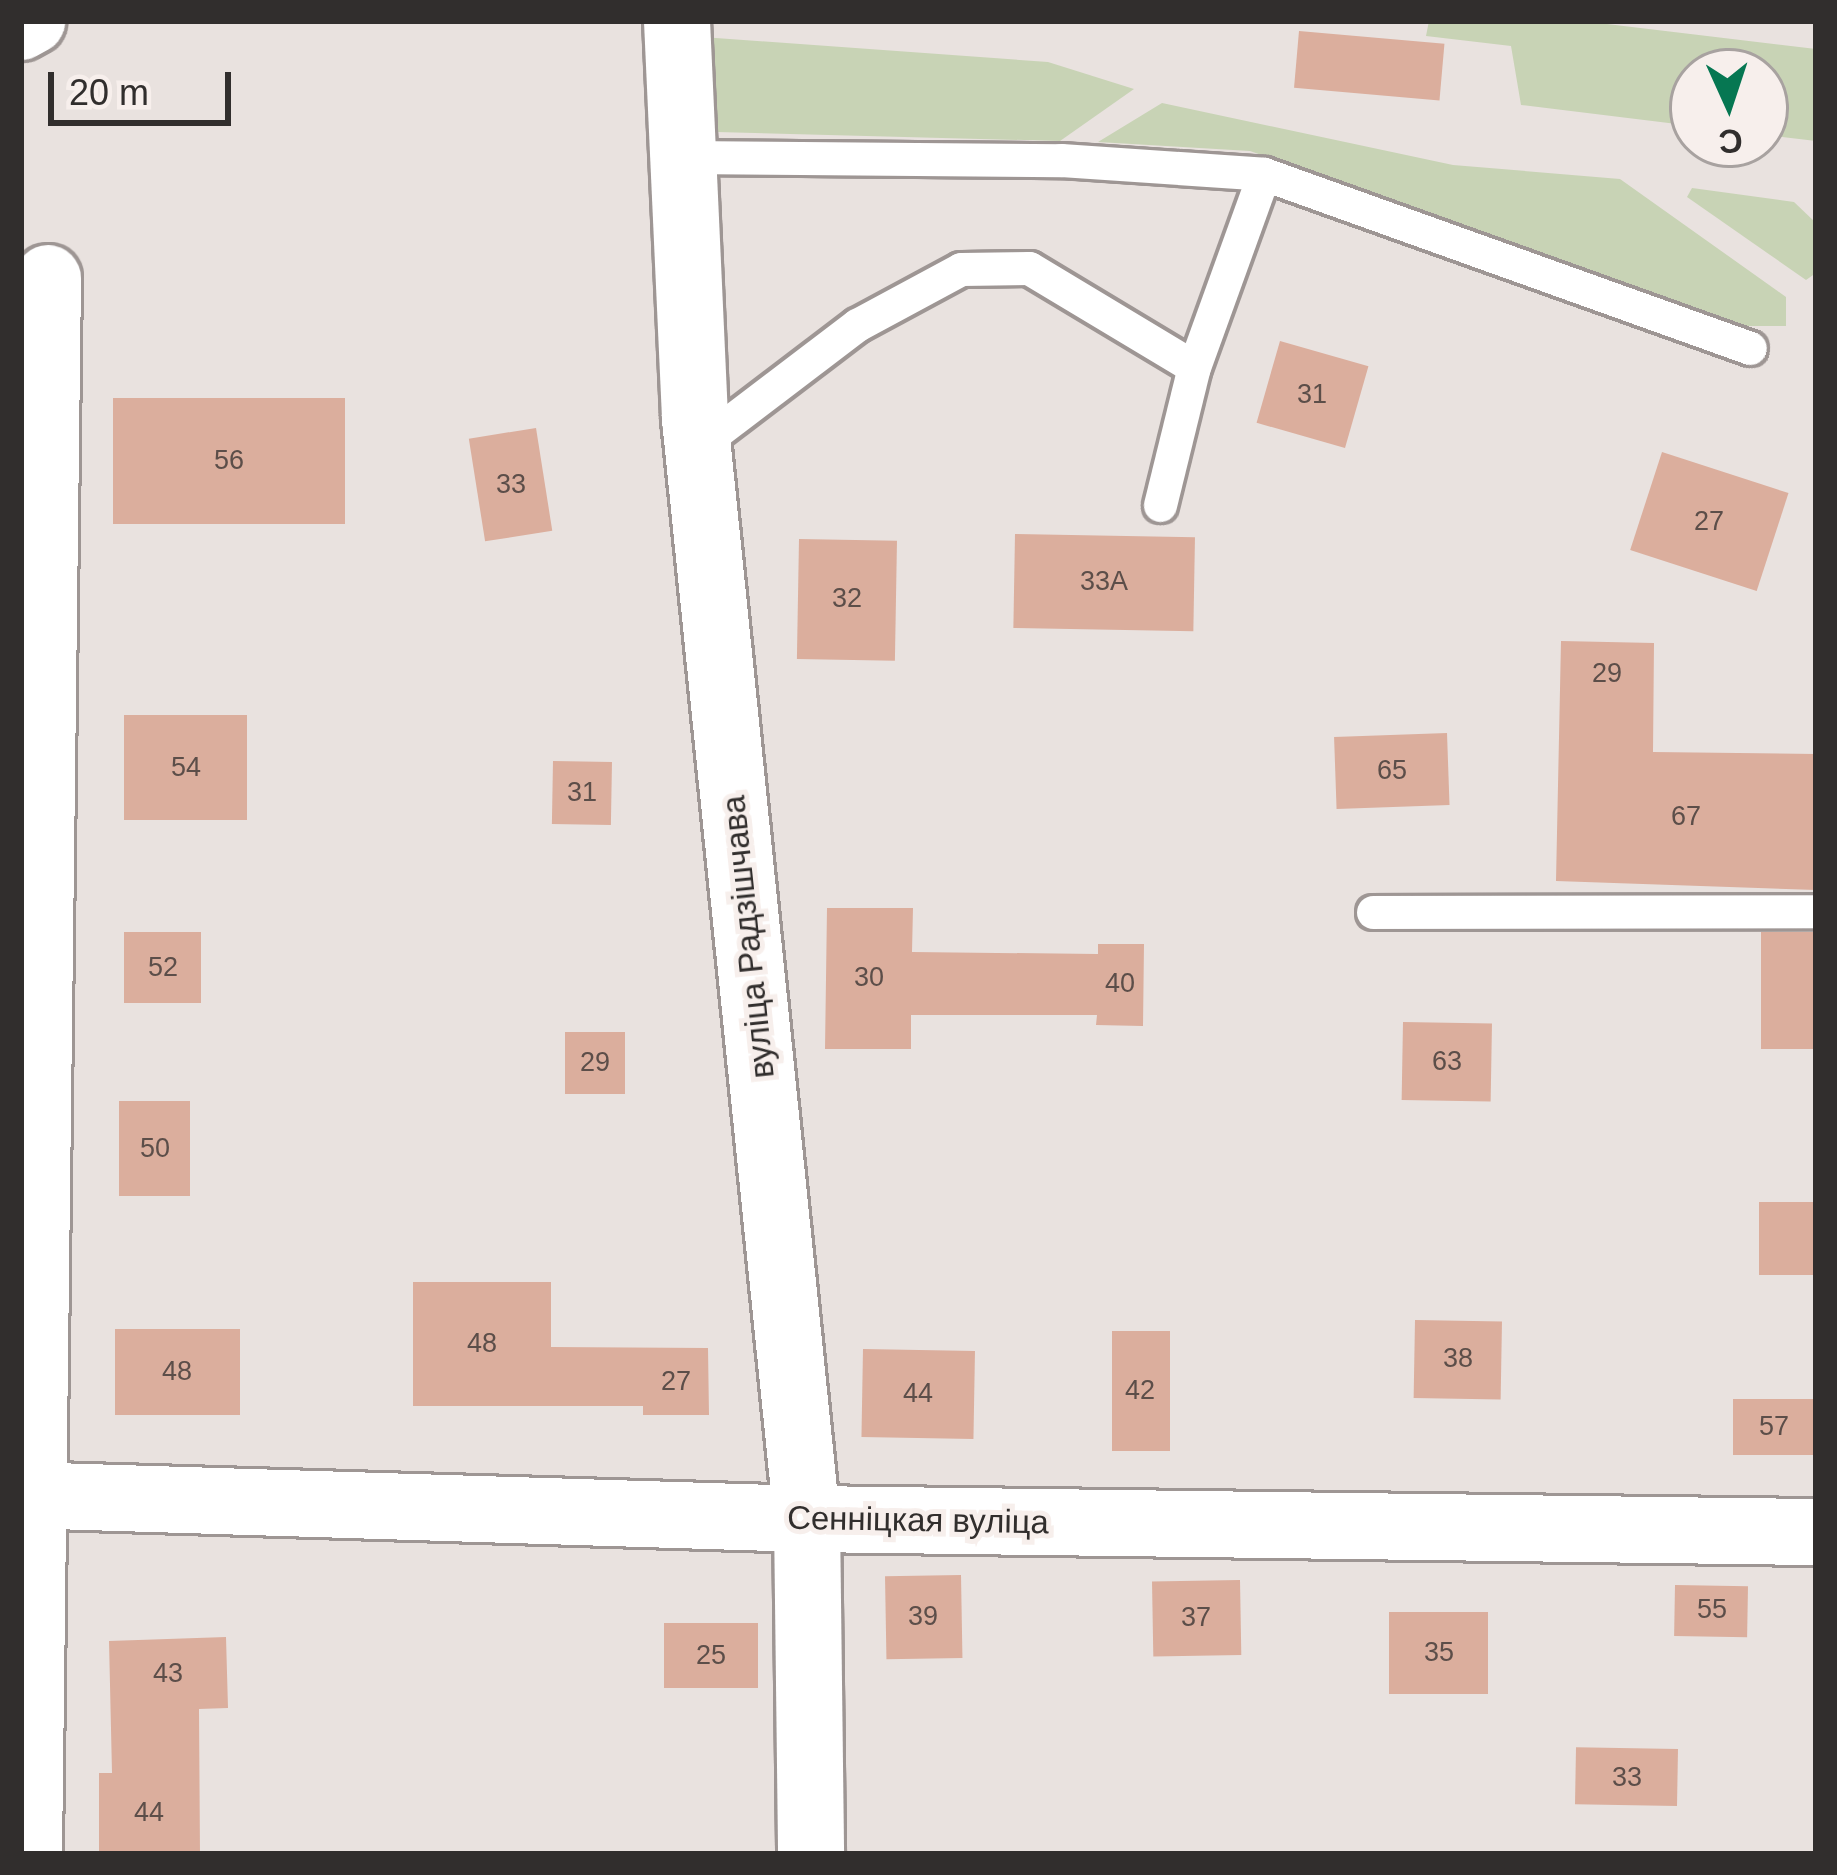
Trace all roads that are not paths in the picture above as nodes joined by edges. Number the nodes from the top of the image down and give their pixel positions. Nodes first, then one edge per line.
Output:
1 (32, 21) edge
2 (677, 21) edge
3 (21, 27) edge
4 (684, 158) junction
5 (1264, 174) junction
6 (35, 282) edge
7 (1750, 348) dead end
8 (1194, 367) junction
9 (698, 446) junction
10 (1160, 505) dead end
11 (1816, 911) edge
12 (1373, 912) dead end
13 (29, 1495) edge
14 (807, 1519) junction
15 (1816, 1532) edge
16 (29, 1854) edge
17 (812, 1854) edge

1 - 3 street
2 - 4 street, вуліца Радзішчава
4 - 5 lane
4 - 9 street, вуліца Радзішчава
5 - 7 lane
5 - 8 lane
6 - 13 street
8 - 9 lane
8 - 10 lane
9 - 14 street, вуліца Радзішчава
11 - 12 lane
13 - 14 street, Сенніцкая вуліца
13 - 16 street
14 - 15 street, Сенніцкая вуліца
14 - 17 street, вуліца Радзішчава

